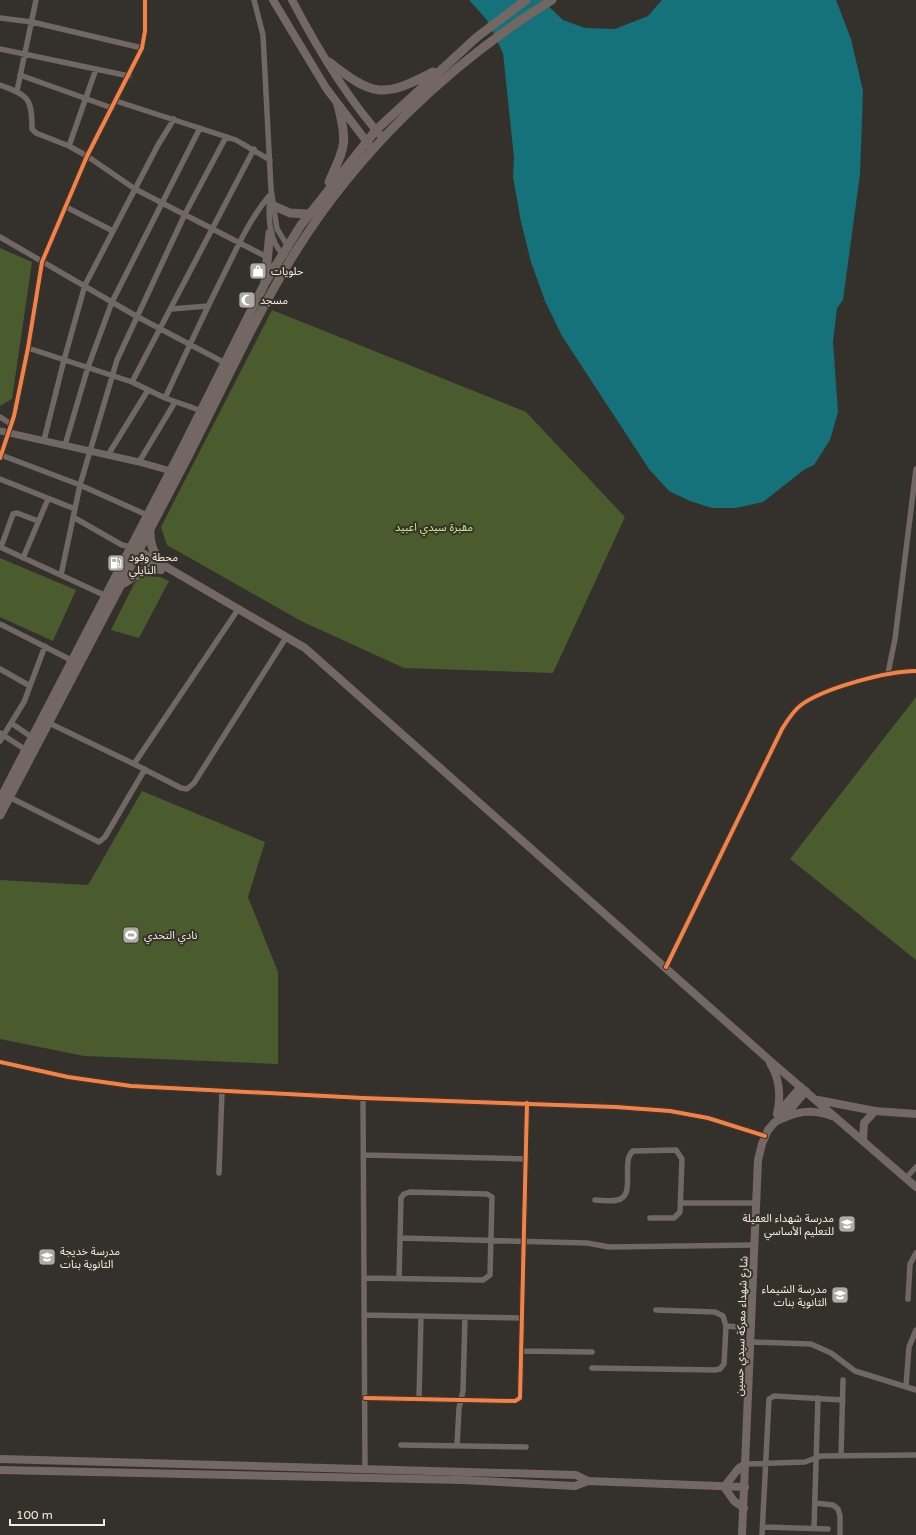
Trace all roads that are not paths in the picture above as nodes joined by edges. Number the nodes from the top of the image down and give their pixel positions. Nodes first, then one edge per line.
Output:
1 (36, 0) edge
2 (146, 0) edge
3 (254, 0) edge
4 (273, 0) edge
5 (292, 0) edge
6 (526, 0) edge
7 (552, 0) edge
8 (0, 18) edge
9 (32, 22) junction
10 (142, 48) junction
11 (0, 49) edge
12 (24, 54) junction
13 (329, 62) junction
14 (445, 66) junction
15 (96, 69) junction
16 (20, 75) junction
17 (129, 76) junction
18 (0, 85) edge
19 (17, 91) junction
20 (86, 98) junction
21 (116, 101) junction
22 (338, 105) junction
23 (112, 108) junction
24 (174, 119) junction
25 (200, 128) junction
26 (376, 130) junction
27 (226, 137) junction
28 (383, 138) junction
29 (366, 141) junction
30 (69, 146) junction
31 (254, 150) junction
32 (373, 150) junction
33 (87, 156) junction
34 (270, 160) junction
35 (135, 189) junction
36 (271, 189) junction
37 (323, 195) junction
38 (269, 196) junction
39 (161, 203) junction
40 (274, 206) junction
41 (66, 207) junction
42 (185, 214) junction
43 (308, 214) junction
44 (213, 228) junction
45 (113, 231) junction
46 (270, 233) junction
47 (0, 237) edge
48 (240, 243) junction
49 (285, 250) junction
50 (266, 257) junction
51 (292, 257) junction
52 (42, 262) junction
53 (265, 283) junction
54 (85, 285) junction
55 (112, 302) junction
56 (208, 306) junction
57 (171, 309) junction
58 (136, 316) junction
59 (161, 329) junction
60 (189, 345) junction
61 (28, 348) junction
62 (64, 360) junction
63 (225, 363) junction
64 (88, 367) junction
65 (111, 375) junction
66 (132, 382) junction
67 (148, 390) junction
68 (165, 398) junction
69 (175, 402) junction
70 (202, 411) junction
71 (0, 417) edge
72 (11, 424) junction
73 (0, 430) edge
74 (8, 432) junction
75 (44, 440) junction
76 (65, 445) junction
77 (90, 451) junction
78 (108, 455) junction
79 (1, 457) edge
80 (139, 462) junction
81 (916, 469) edge
82 (171, 470) junction
83 (0, 480) edge
84 (80, 485) junction
85 (915, 495) edge
86 (48, 499) junction
87 (75, 509) junction
88 (147, 515) junction
89 (73, 517) junction
90 (38, 522) junction
91 (150, 528) junction
92 (1, 547) edge
93 (131, 550) junction
94 (23, 558) junction
95 (161, 566) junction
96 (61, 575) junction
97 (122, 585) junction
98 (106, 596) junction
99 (239, 608) junction
100 (0, 624) edge
101 (287, 636) junction
102 (45, 646) junction
103 (73, 661) junction
104 (0, 669) edge
105 (916, 671) edge
106 (888, 673) junction
107 (30, 686) junction
108 (12, 723) junction
109 (49, 723) junction
110 (2, 734) edge
111 (32, 738) junction
112 (0, 741) edge
113 (26, 750) junction
114 (134, 764) junction
115 (145, 769) junction
116 (9, 797) junction
117 (0, 800) edge
118 (0, 815) edge
119 (666, 967) junction
120 (768, 1059) junction
121 (0, 1062) edge
122 (803, 1089) junction
123 (222, 1091) junction
124 (363, 1098) junction
125 (815, 1099) junction
126 (527, 1103) junction
127 (875, 1111) junction
128 (916, 1114) edge
129 (778, 1118) junction
130 (838, 1119) junction
131 (765, 1136) junction
132 (863, 1141) junction
133 (364, 1155) junction
134 (526, 1159) junction
135 (916, 1167) edge
136 (219, 1173) dead end
137 (906, 1178) junction
138 (916, 1187) edge
139 (595, 1200) dead end
140 (757, 1202) junction
141 (681, 1203) junction
142 (650, 1218) dead end
143 (400, 1238) junction
144 (492, 1240) junction
145 (524, 1241) junction
146 (755, 1245) junction
147 (916, 1253) edge
148 (364, 1278) junction
149 (399, 1279) junction
150 (908, 1299) dead end
151 (656, 1310) dead end
152 (364, 1315) junction
153 (421, 1316) junction
154 (465, 1317) junction
155 (521, 1318) junction
156 (726, 1326) junction
157 (751, 1328) junction
158 (916, 1330) edge
159 (751, 1342) junction
160 (521, 1351) junction
161 (592, 1352) dead end
162 (592, 1368) dead end
163 (844, 1380) dead end
164 (906, 1386) junction
165 (916, 1390) edge
166 (365, 1398) junction
167 (818, 1398) junction
168 (419, 1399) junction
169 (461, 1399) junction
170 (843, 1400) junction
171 (401, 1445) dead end
172 (457, 1446) junction
173 (526, 1447) dead end
174 (916, 1455) edge
175 (841, 1456) junction
176 (816, 1458) junction
177 (0, 1459) edge
178 (766, 1463) junction
179 (746, 1464) junction
180 (365, 1469) junction
181 (0, 1470) edge
182 (588, 1481) junction
183 (724, 1487) junction
184 (745, 1487) junction
185 (815, 1503) junction
186 (744, 1508) junction
187 (763, 1527) junction
188 (814, 1528) junction
189 (828, 1529) dead end
190 (742, 1535) edge
191 (762, 1535) edge
192 (840, 1535) edge

1 - 9 street
2 - 10 street
3 - 34 street
4 - 22 main road
5 - 13 main road
6 - 14 main road
7 - 28 main road
8 - 9 street
9 - 10 street
9 - 12 street
10 - 17 street
11 - 12 street
12 - 15 street
12 - 16 street
13 - 14 main road
13 - 26 main road
14 - 26 main road
15 - 17 street
15 - 20 street
16 - 19 street
16 - 20 street
17 - 21 street
18 - 19 street
19 - 30 street
20 - 23 street
20 - 30 street
21 - 23 street
21 - 24 street
22 - 29 main road
22 - 37 main road
23 - 33 street
24 - 25 street
24 - 35 street
25 - 27 street
25 - 39 street
26 - 28 main road
26 - 29 main road
27 - 31 street
27 - 42 street
28 - 32 main road
29 - 32 main road
29 - 37 main road
30 - 33 street
31 - 34 street
31 - 44 street
32 - 51 main road
33 - 35 street
33 - 41 street
34 - 36 street
35 - 39 street
35 - 45 street
36 - 38 street
36 - 40 street
37 - 43 main road
38 - 46 street
38 - 48 street
39 - 42 street
39 - 55 street
40 - 43 main road
40 - 49 street
41 - 45 street
41 - 52 street
42 - 44 street
42 - 58 street
43 - 49 main road
44 - 48 street
44 - 57 street
45 - 54 street
46 - 49 street
46 - 50 main road
47 - 52 street
48 - 50 street
48 - 56 street
49 - 51 street
49 - 51 street
49 - 53 main road
50 - 53 main road
51 - 91 main road
52 - 54 street
52 - 61 street
53 - 63 main road
54 - 55 street
54 - 62 street
55 - 58 street
55 - 64 street
56 - 57 street
56 - 60 street
57 - 59 street
58 - 59 street
58 - 65 street
59 - 60 street
59 - 66 street
60 - 63 street
60 - 68 street
61 - 62 street
61 - 72 street
62 - 64 street
62 - 75 street
63 - 70 main road
64 - 65 street
64 - 76 street
65 - 66 street
65 - 77 street
66 - 67 street
67 - 68 street
67 - 78 street
68 - 69 street
69 - 70 street
69 - 80 street
70 - 82 main road
71 - 72 street
72 - 74 street
73 - 74 street
74 - 75 street
74 - 79 street
75 - 76 street
76 - 77 street
77 - 78 street
77 - 84 street
78 - 80 street
79 - 84 street
80 - 82 street
81 - 85 street
82 - 88 main road
83 - 86 street
84 - 87 street
84 - 88 street
85 - 106 street
86 - 87 street
86 - 90 street
87 - 89 street
88 - 93 main road
89 - 93 street
89 - 96 street
90 - 92 street
90 - 94 street
91 - 93 main road
91 - 95 main road
92 - 94 street
93 - 95 main road
93 - 97 main road
93 - 98 main road
94 - 96 street
95 - 97 main road
95 - 99 main road
96 - 98 street
97 - 109 main road
98 - 103 main road
99 - 101 main road
99 - 114 street
100 - 102 street
101 - 115 street
101 - 119 main road
102 - 103 street
102 - 107 street
103 - 111 main road
104 - 107 street
105 - 106 street
106 - 119 street
107 - 108 street
108 - 110 street
108 - 111 street
109 - 114 street
109 - 116 main road
110 - 112 street
110 - 113 street
111 - 113 main road
113 - 117 main road
114 - 115 street
115 - 116 street
116 - 118 main road
119 - 120 main road
120 - 122 main road
120 - 129 main road
121 - 123 street
122 - 125 main road
122 - 129 main road, شارع شهداء معركة سيدي حسين
123 - 124 street
123 - 136 street
124 - 126 street
124 - 133 street
125 - 127 main road
125 - 130 main road
126 - 131 street
126 - 134 street
127 - 128 main road
127 - 132 main road
129 - 130 main road
129 - 131 main road, شارع شهداء معركة سيدي حسين
130 - 132 main road
131 - 140 main road, شارع شهداء معركة سيدي حسين
132 - 137 main road
133 - 134 street
133 - 148 street
134 - 145 street
135 - 137 street
137 - 138 main road
139 - 141 street
140 - 141 street
140 - 146 main road, شارع شهداء معركة سيدي حسين
141 - 142 street
143 - 144 street
143 - 144 street
143 - 149 street
144 - 145 street
144 - 149 street
145 - 146 street
145 - 155 street
146 - 157 main road, شارع شهداء معركة سيدي حسين
147 - 150 street
148 - 149 street
148 - 152 street
151 - 156 street
152 - 153 street
152 - 166 street
153 - 154 street
153 - 168 street
154 - 155 street
154 - 169 street
155 - 160 street
156 - 157 street
156 - 162 street
157 - 159 main road, شارع شهداء معركة سيدي حسين
158 - 164 street
159 - 164 street
159 - 179 main road, شارع شهداء معركة سيدي حسين
160 - 161 street
160 - 169 street
163 - 170 street
164 - 165 street
166 - 168 street
166 - 180 street
167 - 170 street
167 - 176 street
167 - 178 street
168 - 169 street
169 - 172 street
170 - 175 street
171 - 172 street
172 - 173 street
174 - 175 street
175 - 176 street
176 - 178 street
176 - 185 street
177 - 180 main road
178 - 179 street
178 - 187 street
179 - 183 main road
179 - 184 main road, شارع شهداء معركة سيدي حسين
180 - 182 main road
181 - 182 main road
182 - 183 main road
183 - 184 main road
183 - 186 main road
184 - 186 main road, شارع شهداء معركة سيدي حسين
185 - 188 street
185 - 192 street
186 - 190 main road, شارع شهداء معركة سيدي حسين
187 - 188 street
187 - 191 street
188 - 189 street

